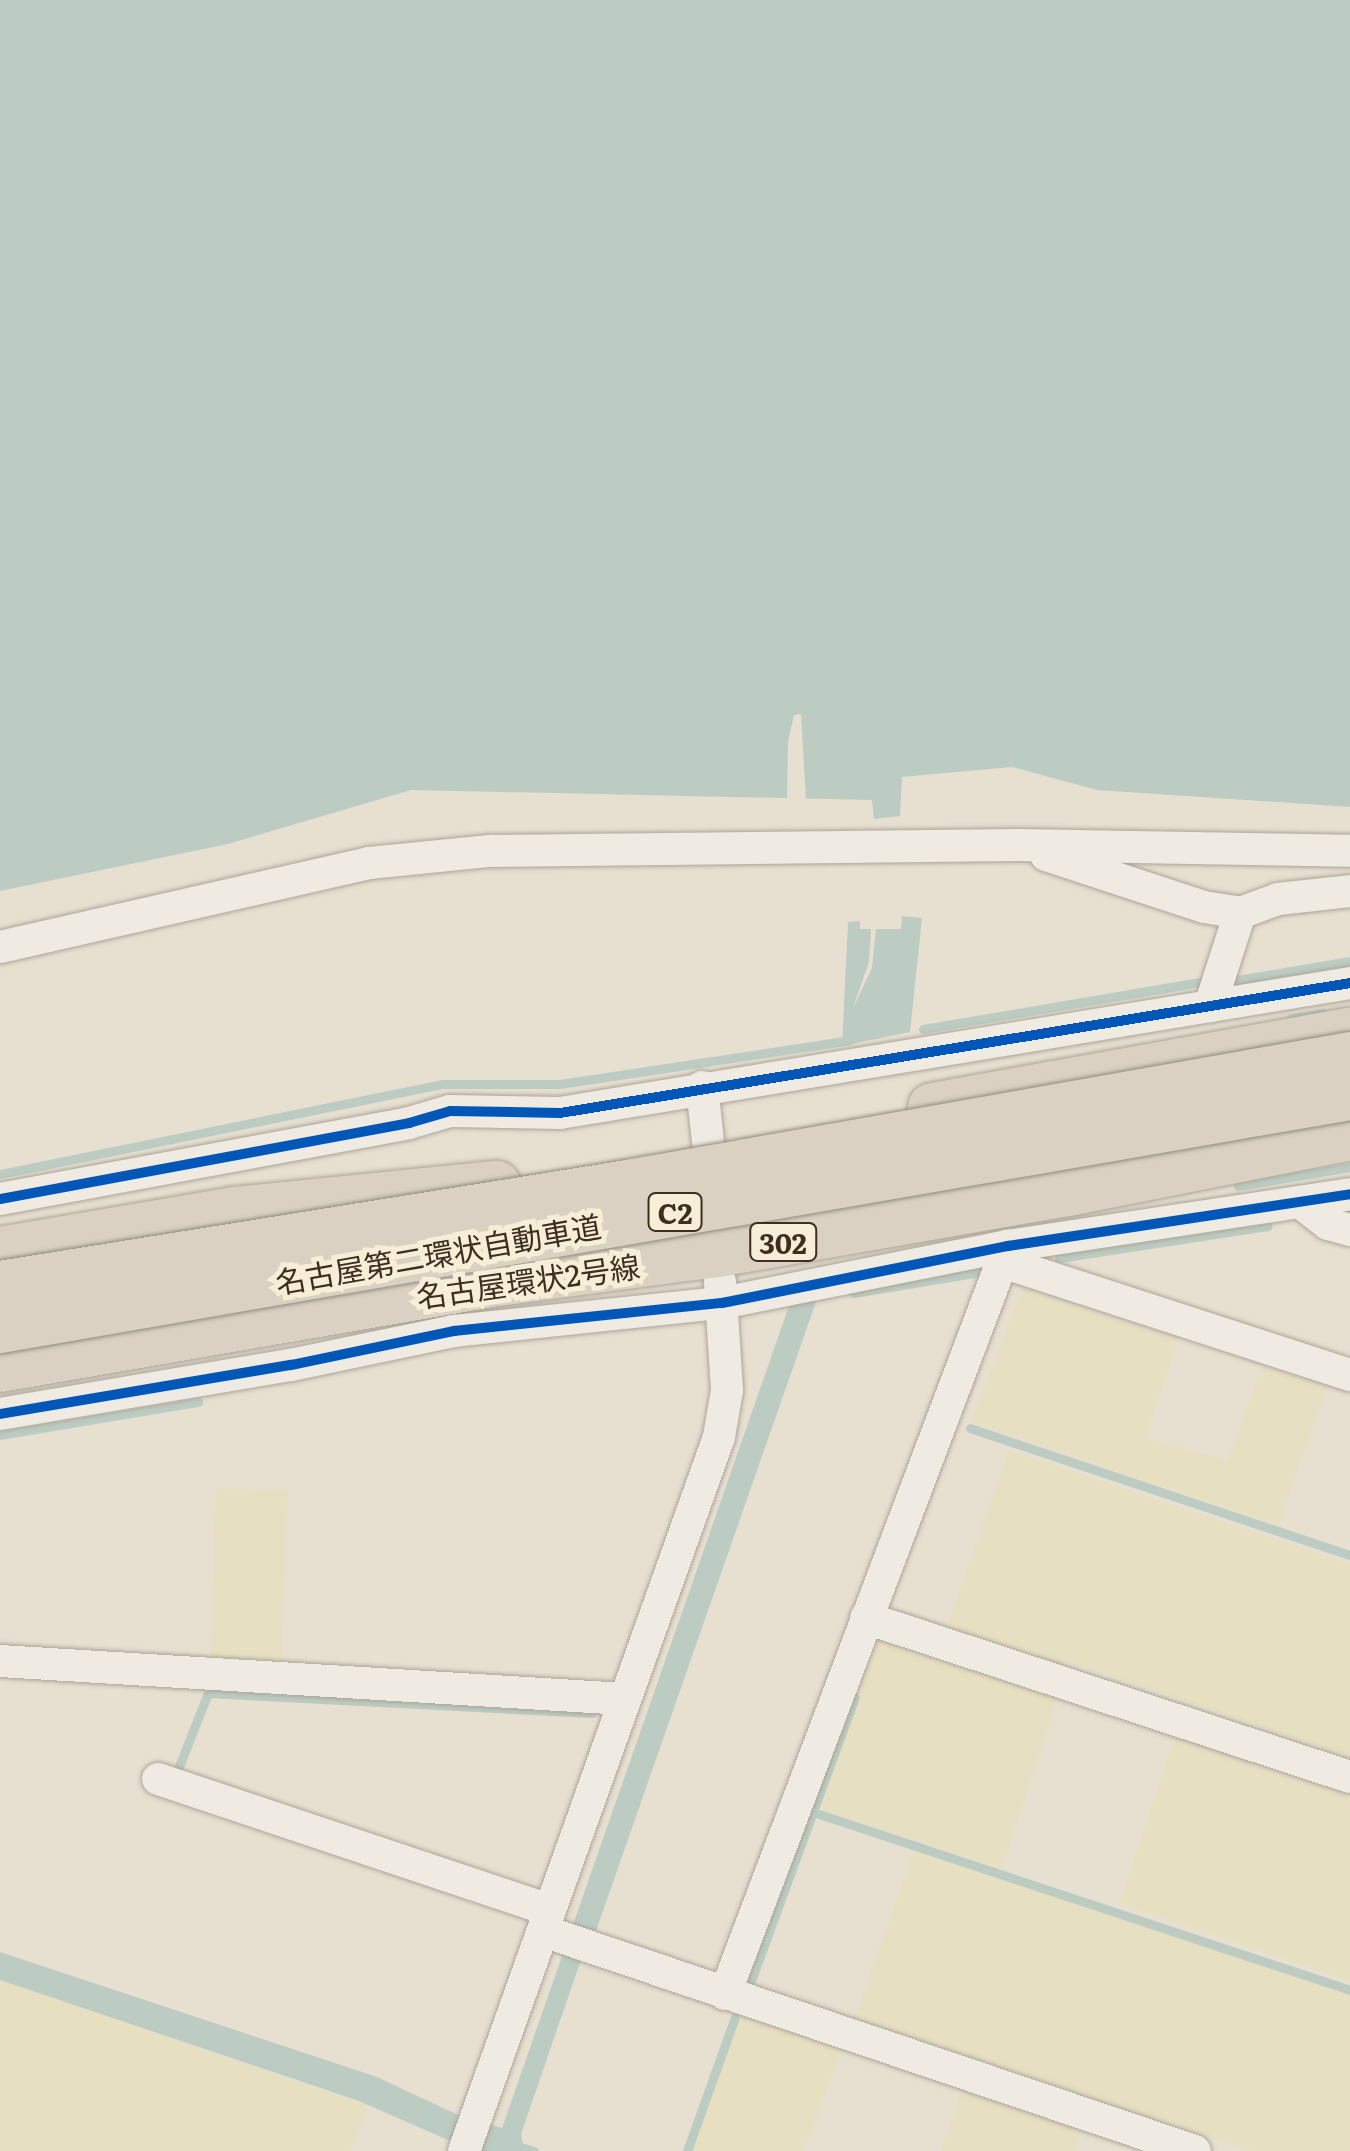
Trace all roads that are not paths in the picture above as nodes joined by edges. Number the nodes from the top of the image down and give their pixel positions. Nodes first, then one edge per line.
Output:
1 (1019, 845) junction
2 (1350, 851) edge
3 (1350, 891) edge
4 (1240, 913) junction
5 (0, 947) edge
6 (1350, 983) edge
7 (1210, 1006) junction
8 (1350, 1032) edge
9 (961, 1046) junction
10 (1350, 1056) edge
11 (702, 1088) junction
12 (1350, 1096) edge
13 (921, 1110) junction
14 (1350, 1136) edge
15 (710, 1151) junction
16 (1068, 1192) junction
17 (1350, 1194) edge
18 (0, 1200) edge
19 (1300, 1203) junction
20 (1228, 1214) junction
21 (1350, 1230) edge
22 (0, 1252) edge
23 (718, 1253) junction
24 (1006, 1254) junction
25 (497, 1282) junction
26 (0, 1286) edge
27 (722, 1303) junction
28 (0, 1328) edge
29 (454, 1331) junction
30 (0, 1368) edge
31 (1350, 1376) edge
32 (0, 1414) edge
33 (866, 1618) junction
34 (0, 1660) edge
35 (624, 1699) junction
36 (1350, 1777) edge
37 (158, 1779) dead end
38 (551, 1926) junction
39 (725, 1994) junction
40 (464, 2151) edge
41 (1195, 2151) edge

1 - 2 street
1 - 4 street
1 - 5 street
3 - 4 street
4 - 7 street
6 - 7 street
7 - 9 street
8 - 13 highway
9 - 11 street
9 - 13 street
10 - 26 highway, 名古屋第二環状自動車道 / C2, bridge
11 - 15 street
11 - 18 street
12 - 28 highway, 名古屋第二環状自動車道 / C2, bridge
13 - 15 highway
14 - 16 highway, 名古屋環状2号線 / 302
15 - 22 highway
15 - 23 street
16 - 20 street
16 - 23 highway, 名古屋環状2号線 / 302
17 - 19 street
19 - 20 street
19 - 21 street
20 - 24 street
23 - 25 highway, 名古屋環状2号線 / 302
23 - 27 street
24 - 27 street
24 - 31 street
24 - 33 street
25 - 29 street
25 - 30 highway, 名古屋環状2号線 / 302
27 - 29 street
27 - 35 street
29 - 32 street
33 - 36 street
33 - 39 street
34 - 35 street
35 - 38 street
37 - 38 street
38 - 39 street
38 - 40 street
39 - 41 street

